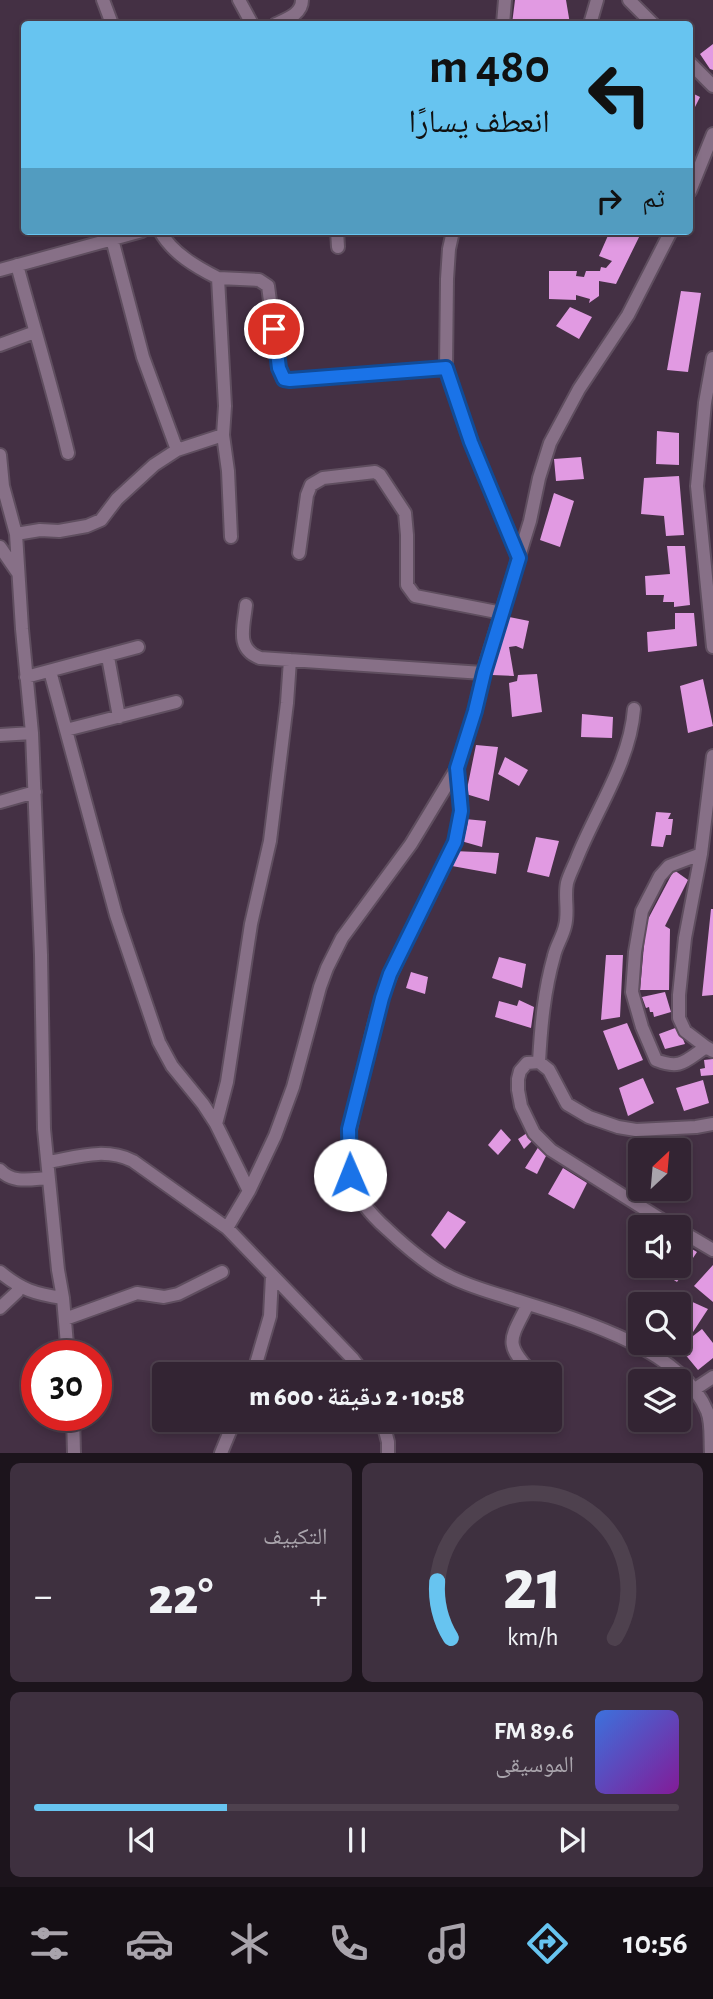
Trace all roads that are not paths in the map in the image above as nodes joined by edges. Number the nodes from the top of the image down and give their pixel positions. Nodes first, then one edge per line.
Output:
1 (103, 0) edge
2 (239, 0) edge
3 (302, 0) edge
4 (597, 0) edge
5 (629, 0) edge
6 (504, 2) edge
7 (111, 21) edge
8 (250, 21) edge
9 (281, 21) edge
10 (503, 21) edge
11 (591, 21) edge
12 (650, 21) edge
13 (693, 65) edge
14 (713, 86) edge
15 (713, 134) edge
16 (693, 184) edge
17 (126, 235) edge
18 (162, 235) edge
19 (337, 235) edge
20 (452, 235) edge
21 (669, 235) edge
22 (95, 237) edge
23 (111, 239) junction
24 (338, 247) dead end
25 (17, 265) junction
26 (0, 270) edge
27 (218, 278) junction
28 (35, 332) junction
29 (0, 345) edge
30 (713, 358) edge
31 (446, 368) junction
32 (223, 435) junction
33 (177, 450) junction
34 (68, 453) dead end
35 (0, 455) edge
36 (1, 486) edge
37 (16, 534) junction
38 (231, 537) dead end
39 (0, 547) edge
40 (299, 553) dead end
41 (519, 558) junction
42 (18, 573) junction
43 (246, 605) dead end
44 (502, 613) junction
45 (713, 647) edge
46 (138, 648) dead end
47 (108, 657) junction
48 (290, 660) junction
49 (50, 671) junction
50 (484, 673) junction
51 (26, 677) junction
52 (176, 702) dead end
53 (634, 709) dead end
54 (119, 716) junction
55 (66, 730) junction
56 (32, 733) junction
57 (0, 735) edge
58 (713, 756) edge
59 (457, 768) junction
60 (35, 792) junction
61 (0, 802) edge
62 (701, 854) junction
63 (709, 1049) edge
64 (539, 1062) junction
65 (216, 1124) junction
66 (713, 1124) edge
67 (48, 1162) junction
68 (0, 1170) edge
69 (48, 1178) junction
70 (249, 1191) junction
71 (654, 1215) edge
72 (227, 1228) junction
73 (691, 1237) edge
74 (713, 1250) edge
75 (0, 1272) edge
76 (222, 1272) dead end
77 (272, 1276) junction
78 (19, 1287) junction
79 (63, 1298) junction
80 (528, 1304) junction
81 (0, 1308) edge
82 (65, 1319) junction
83 (67, 1340) edge
84 (257, 1362) edge
85 (354, 1362) edge
86 (522, 1362) edge
87 (713, 1377) edge
88 (695, 1389) junction
89 (73, 1431) edge
90 (229, 1432) edge
91 (385, 1432) edge
92 (74, 1453) edge
93 (220, 1453) edge
94 (388, 1453) edge
95 (711, 1453) edge

1 - 7 street
2 - 8 street
3 - 9 street
4 - 11 street
5 - 12 street
6 - 10 street
13 - 14 street
15 - 16 street
17 - 23 street
18 - 27 street
19 - 24 street
20 - 31 street
21 - 41 street
22 - 23 street
22 - 25 street
23 - 33 street
25 - 26 street
25 - 28 street
27 - 31 street
27 - 32 street
28 - 29 street
28 - 34 street
30 - 45 street
31 - 41 street
32 - 33 street
32 - 38 street
33 - 37 street
35 - 36 street
36 - 37 street
37 - 42 street
39 - 42 street
40 - 44 street
41 - 44 street
42 - 51 street
43 - 48 street
44 - 50 street
46 - 47 street
47 - 49 street
47 - 54 street
48 - 50 street
48 - 65 street
49 - 51 street
49 - 55 street
50 - 59 street
51 - 56 street
52 - 54 street
53 - 64 street
54 - 55 street
55 - 65 street
56 - 57 street
56 - 60 street
58 - 62 street
59 - 70 street
59 - 80 street
60 - 61 street
60 - 67 street
62 - 63 street
62 - 63 street
64 - 66 street
64 - 71 street
65 - 70 street
67 - 69 street
67 - 72 street
68 - 69 street
69 - 79 street
70 - 72 street
72 - 77 street
73 - 74 street
75 - 78 street
76 - 82 street
77 - 84 street
77 - 85 street
78 - 79 street
78 - 81 street
79 - 82 street
80 - 86 street
80 - 88 street
82 - 83 street
87 - 88 street
88 - 95 street
89 - 92 street
90 - 93 street
91 - 94 street

